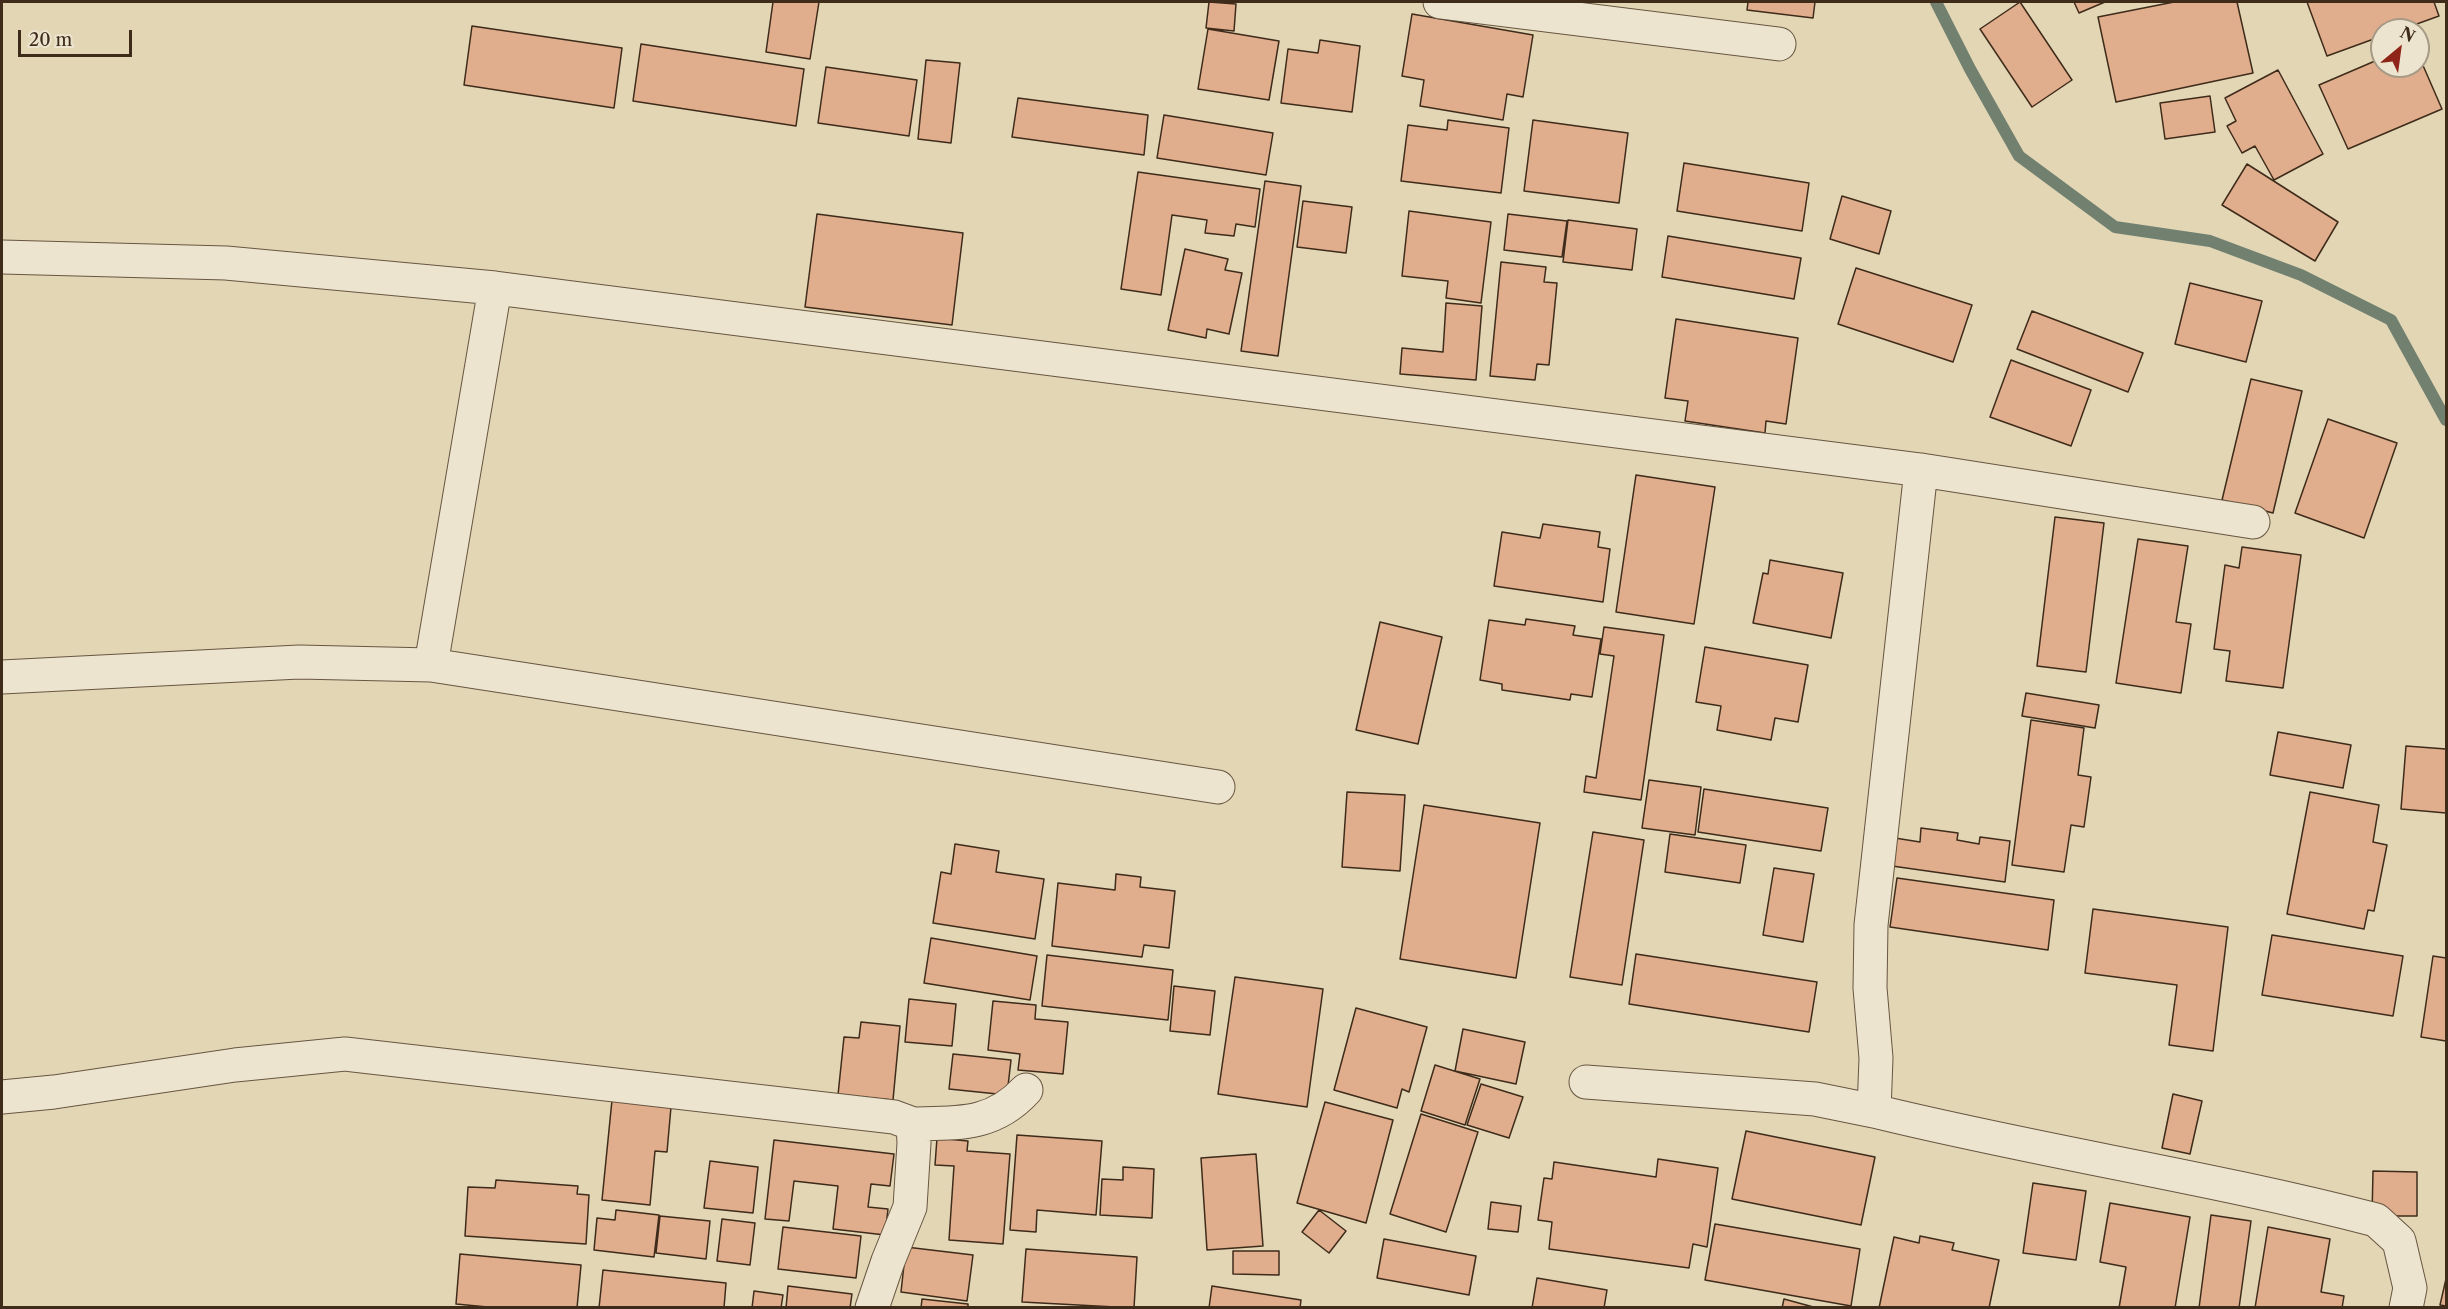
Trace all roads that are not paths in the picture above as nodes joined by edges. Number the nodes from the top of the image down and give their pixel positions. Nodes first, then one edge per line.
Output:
1 (1440, 2) edge
2 (1779, 44) dead end
3 (2, 257) edge
4 (495, 288) junction
5 (1921, 470) junction
6 (2253, 522) dead end
7 (431, 665) junction
8 (2, 677) edge
9 (1218, 787) dead end
10 (1586, 1082) dead end
11 (1026, 1090) dead end
12 (2, 1096) edge
13 (1874, 1111) junction
14 (913, 1124) junction
15 (872, 1308) edge
16 (2406, 1308) edge

1 - 2 street
3 - 4 street
4 - 5 street
4 - 7 street
5 - 6 street
5 - 13 street
7 - 8 street
7 - 9 street
10 - 13 street
11 - 14 street
12 - 14 street
13 - 16 street
14 - 15 street

